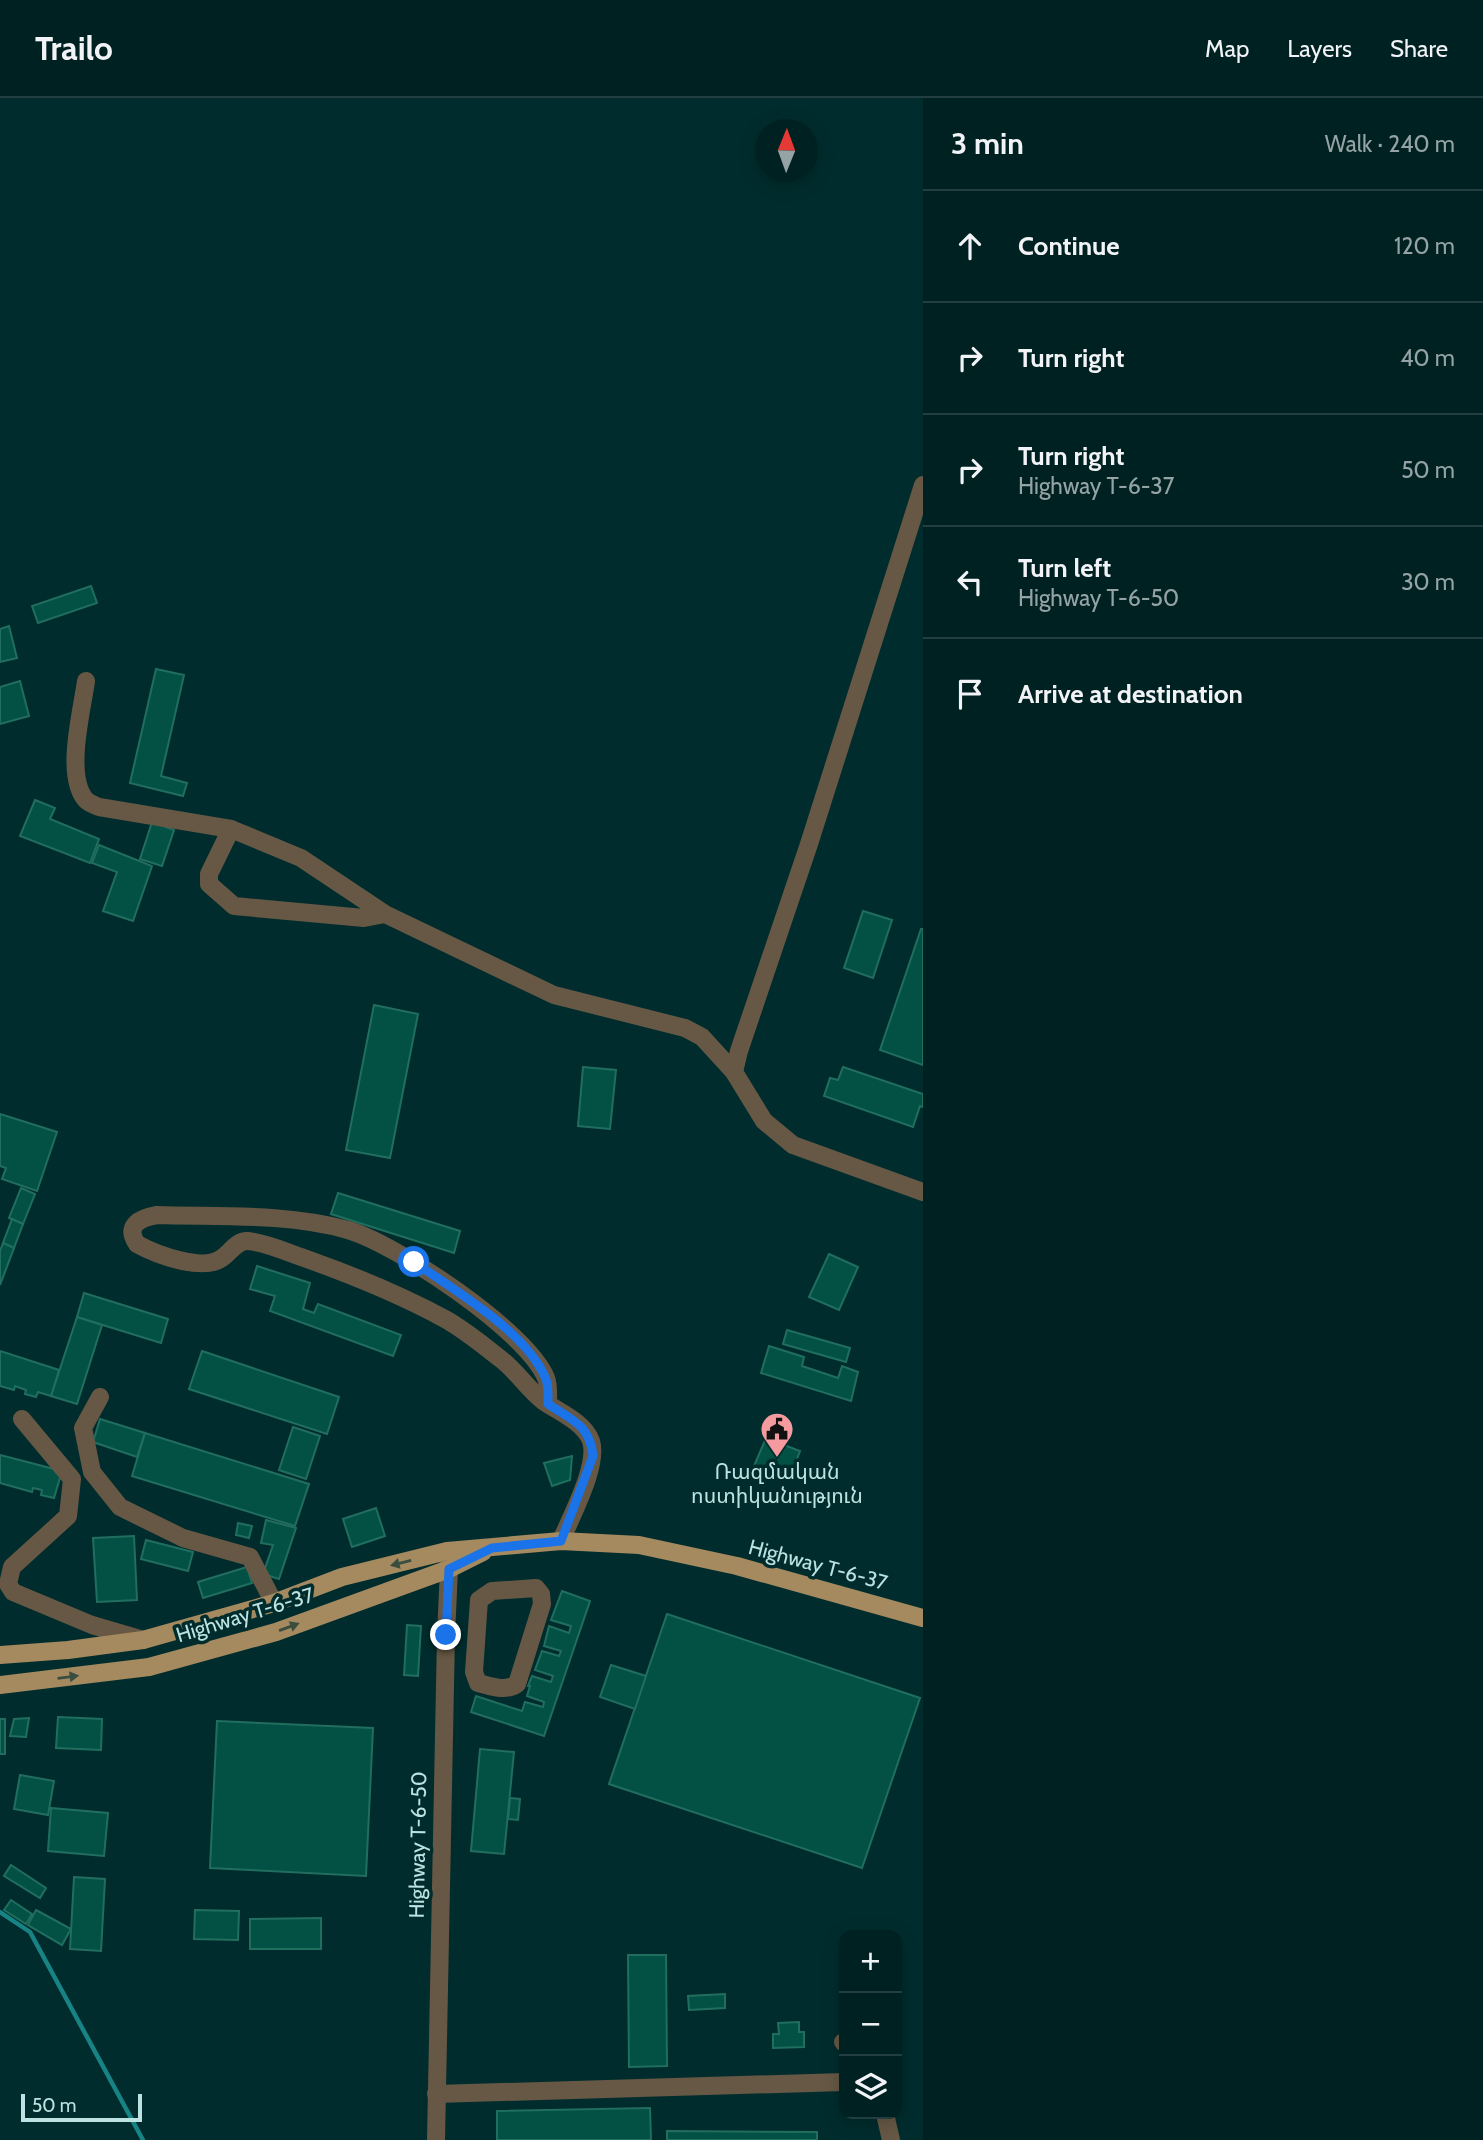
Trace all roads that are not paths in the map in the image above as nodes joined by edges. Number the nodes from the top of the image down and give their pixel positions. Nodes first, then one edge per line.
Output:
1 (923, 485) edge
2 (86, 681) dead end
3 (230, 829) junction
4 (385, 914) junction
5 (734, 1072) junction
6 (923, 1192) edge
7 (100, 1396) dead end
8 (548, 1404) junction
9 (22, 1419) dead end
10 (561, 1541) junction
11 (448, 1560) junction
12 (274, 1603) junction
13 (923, 1618) edge
14 (446, 1635) junction
15 (476, 1636) junction
16 (143, 1640) junction
17 (0, 1655) edge
18 (149, 1667) junction
19 (0, 1685) edge
20 (839, 2082) edge
21 (436, 2094) junction
22 (886, 2119) edge
23 (436, 2140) edge
24 (891, 2140) edge

1 - 5 street
2 - 3 street
3 - 4 street
3 - 4 street
4 - 5 street
5 - 6 street
7 - 12 street
8 - 8 street
8 - 10 street
9 - 16 street
10 - 11 main road, Highway T-6-37
10 - 13 main road, Highway T-6-37
11 -> 12 main road, Highway T-6-37
11 - 14 street, Highway T-6-50
18 -> 11 main road, Highway T-6-37
12 - 16 main road, Highway T-6-37
14 - 15 street
14 - 21 street, Highway T-6-50
15 - 15 street
16 - 17 main road, Highway T-6-37
16 - 18 main road
19 -> 18 main road, Highway T-6-37
20 - 21 street
21 - 23 street, Highway T-6-50
22 - 24 street

